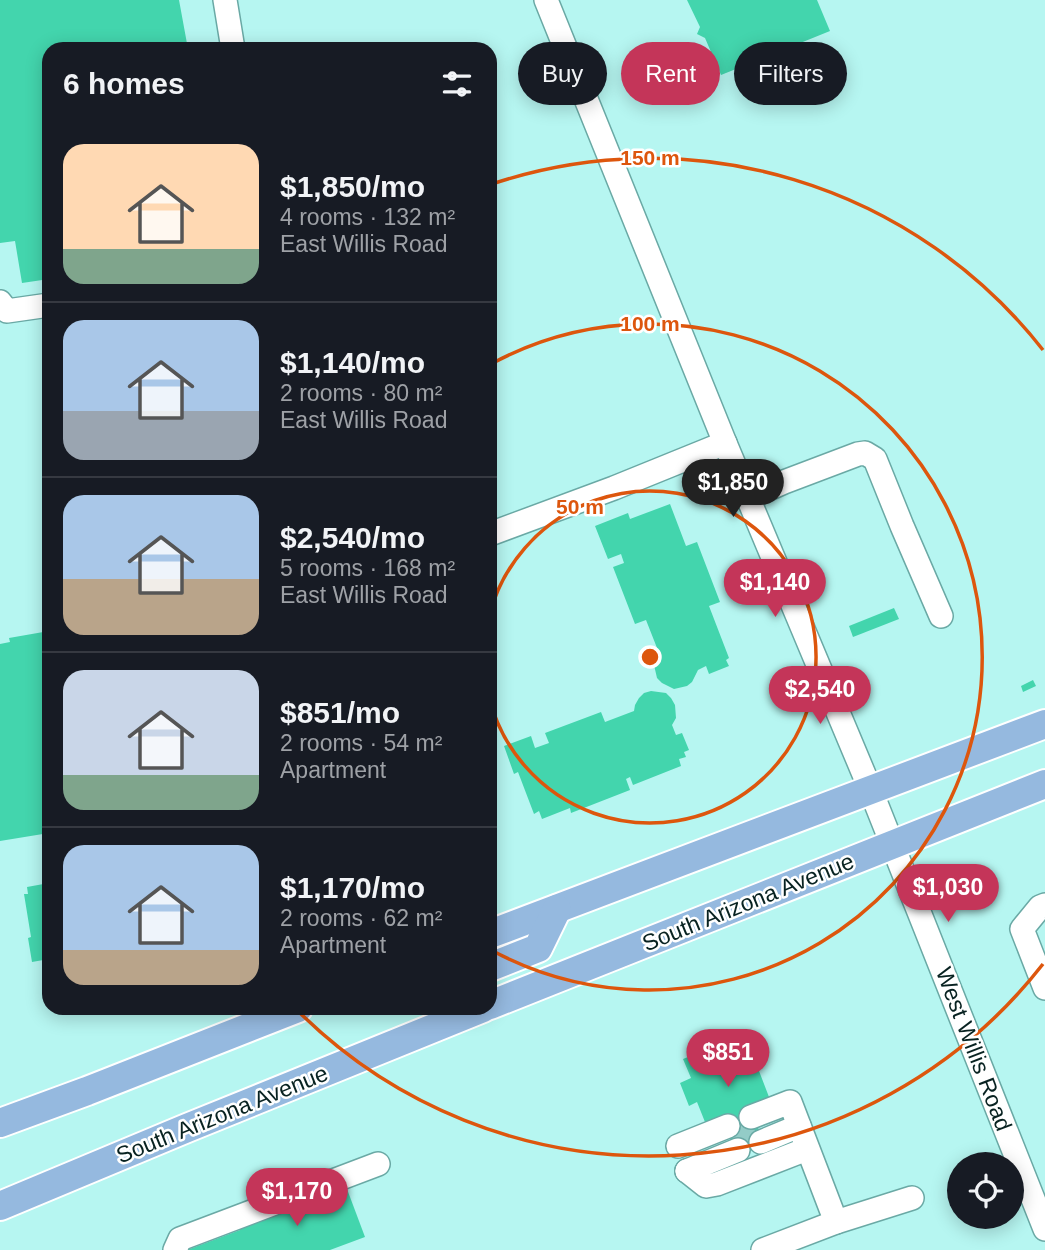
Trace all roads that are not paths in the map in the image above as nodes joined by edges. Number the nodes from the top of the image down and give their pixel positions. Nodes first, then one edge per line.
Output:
1 (225, 0) edge
2 (546, 0) edge
3 (232, 42) edge
4 (0, 302) edge
5 (42, 306) edge
6 (725, 443) junction
7 (748, 499) junction
8 (497, 531) edge
9 (941, 616) dead end
10 (1045, 724) edge
11 (1045, 784) edge
12 (871, 792) junction
13 (892, 845) junction
14 (1045, 905) edge
15 (557, 909) junction
16 (497, 931) edge
17 (497, 964) edge
18 (1045, 988) edge
19 (497, 1002) edge
20 (280, 1015) edge
21 (452, 1015) edge
22 (0, 1123) edge
23 (756, 1129) tunnel mouth
24 (801, 1132) junction
25 (733, 1138) tunnel mouth
26 (378, 1164) dead end
27 (912, 1198) dead end
28 (0, 1206) edge
29 (836, 1222) junction
30 (1045, 1229) edge
31 (175, 1250) edge
32 (763, 1250) edge

1 - 3 street
2 - 6 street, West Willis Road
4 - 5 street
6 - 7 street, West Willis Road
6 - 8 street
7 - 9 street
7 - 12 street, West Willis Road
10 - 12 main road
11 - 13 main road, South Arizona Avenue
12 - 13 street, West Willis Road
12 - 15 main road
13 - 19 main road, South Arizona Avenue
13 - 30 street, West Willis Road
14 - 18 street
15 - 16 main road
15 - 17 main road
20 - 22 main road
21 - 28 main road, South Arizona Avenue
23 - 24 street
24 - 25 street
24 - 29 street
26 - 31 street
27 - 29 street
29 - 32 street

